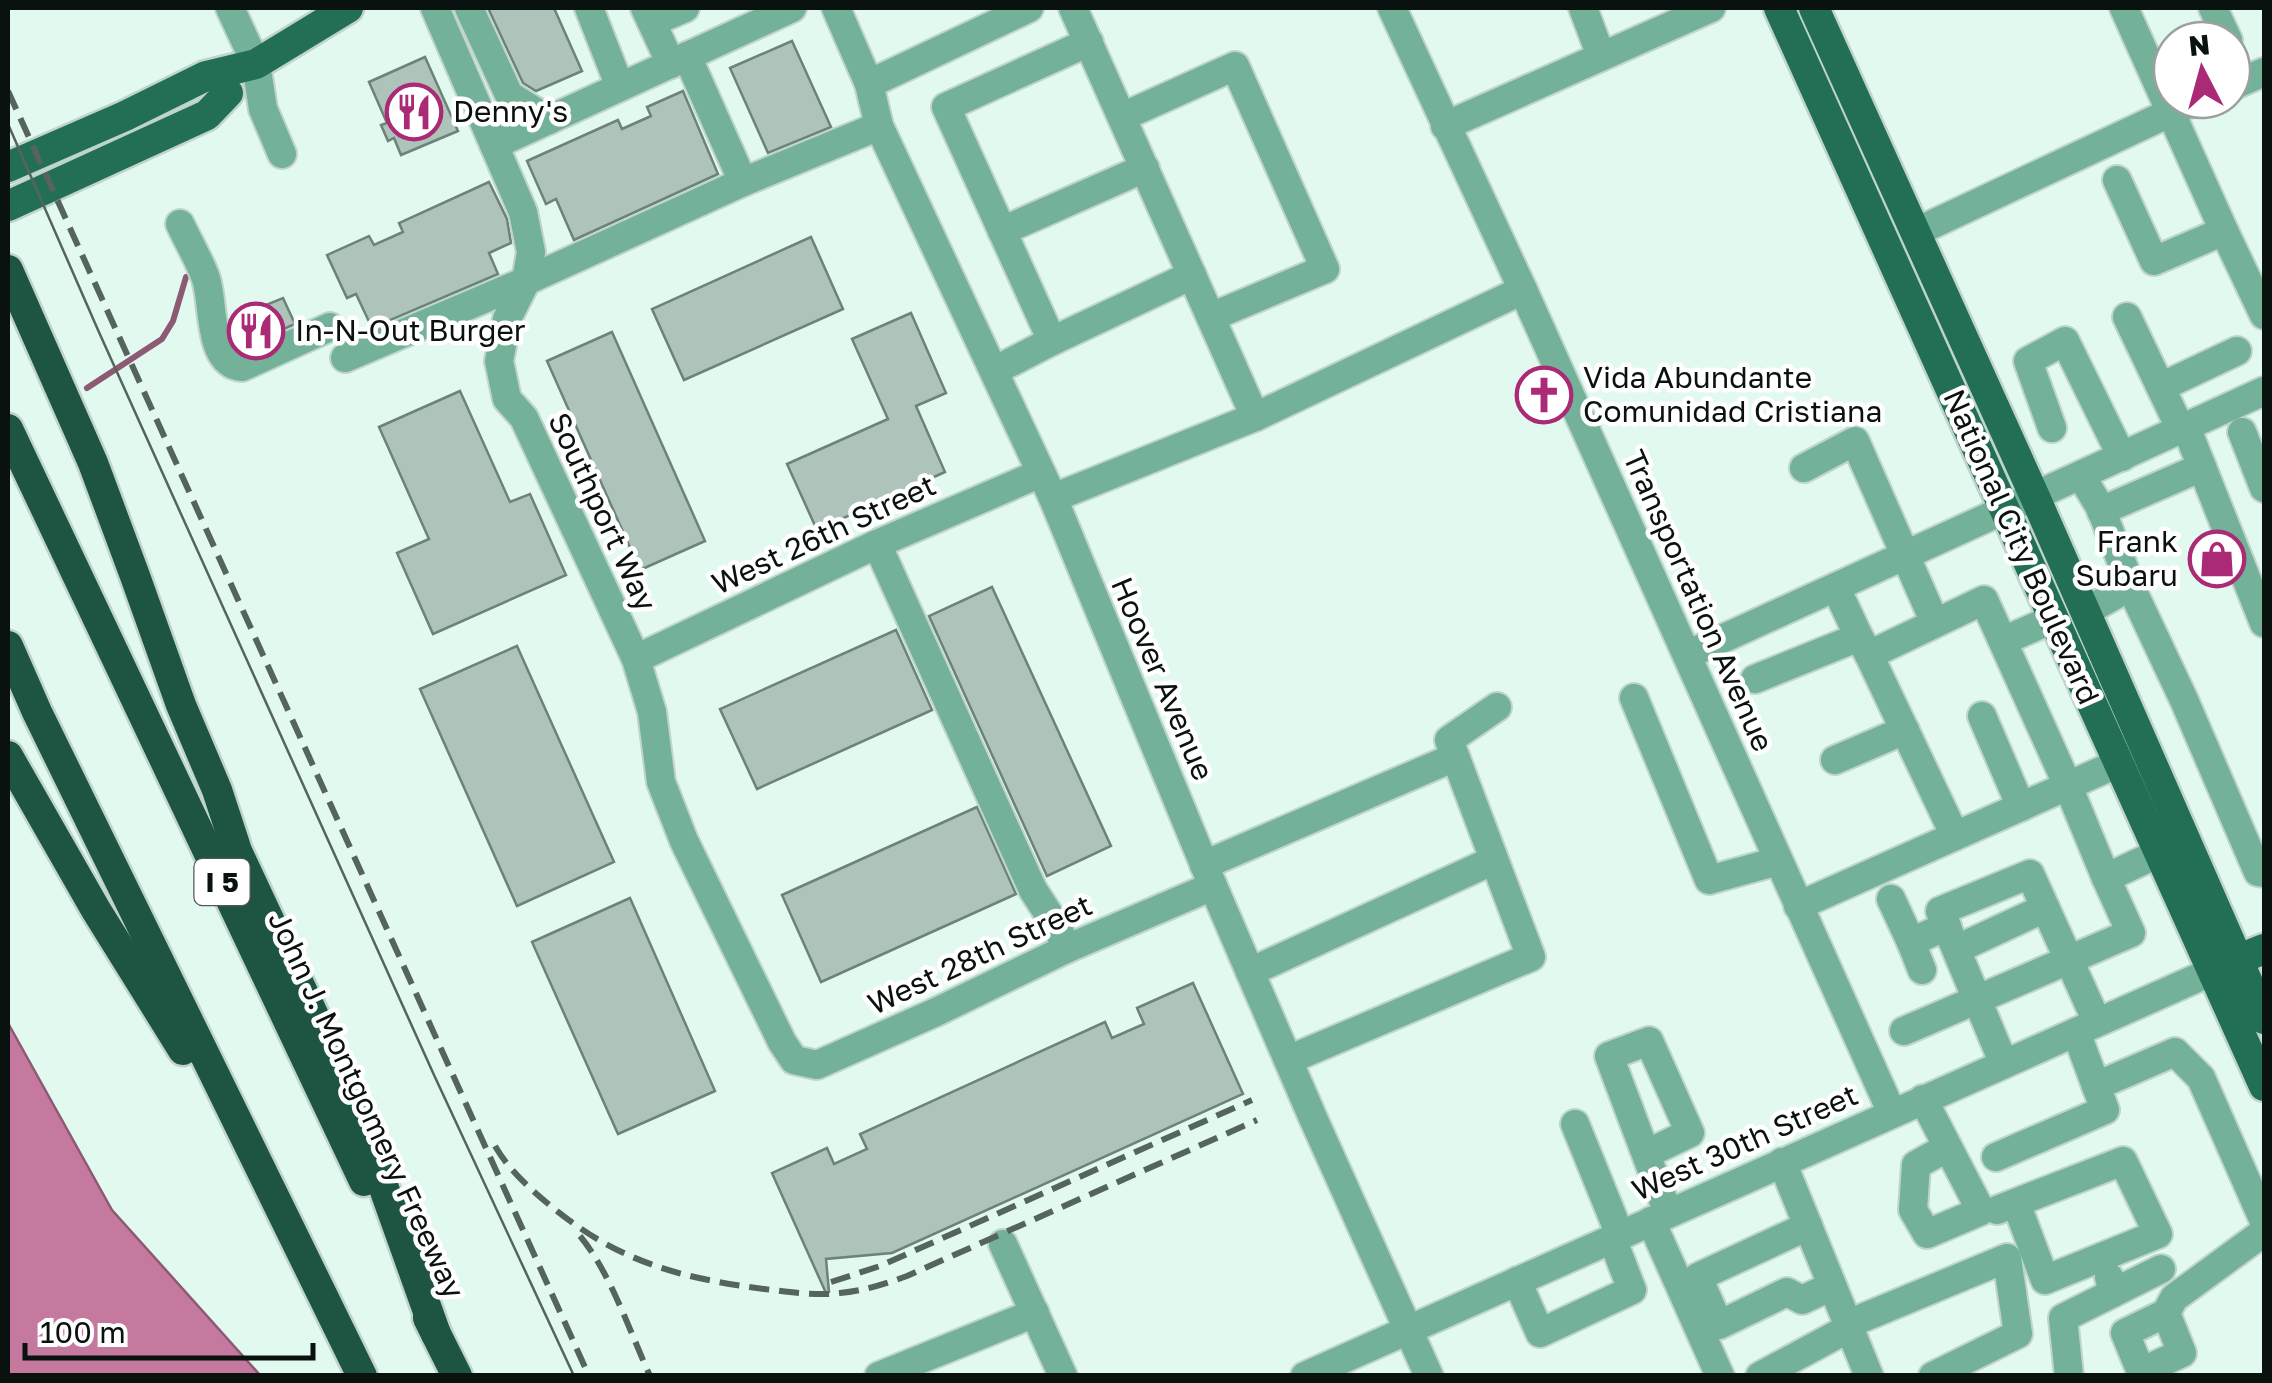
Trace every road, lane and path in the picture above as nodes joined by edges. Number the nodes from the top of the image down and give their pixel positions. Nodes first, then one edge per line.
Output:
1 (230, 8) edge
2 (348, 8) edge
3 (436, 8) edge
4 (469, 8) edge
5 (589, 8) edge
6 (685, 8) edge
7 (792, 8) edge
8 (836, 8) edge
9 (1029, 8) edge
10 (1073, 8) edge
11 (1392, 8) edge
12 (1583, 8) edge
13 (1711, 8) edge
14 (1778, 8) edge
15 (1814, 8) edge
16 (2124, 8) edge
17 (648, 15) edge
18 (972, 20) edge
19 (1089, 42) junction
20 (2152, 53) edge
21 (1601, 56) junction
22 (679, 60) junction
23 (256, 64) junction
24 (869, 84) junction
25 (620, 87) junction
26 (228, 93) joint
27 (1122, 117) junction
28 (548, 120) junction
29 (2152, 120) edge
30 (2189, 120) edge
31 (880, 126) junction
32 (1446, 126) junction
33 (494, 145) junction
34 (282, 154) dead end
35 (8, 167) edge
36 (1145, 168) junction
37 (2117, 180) dead end
38 (744, 182) junction
39 (8, 206) edge
40 (180, 224) dead end
41 (2224, 231) junction
42 (1002, 232) junction
43 (1916, 232) junction
44 (8, 270) edge
45 (1192, 276) junction
46 (526, 281) junction
47 (1522, 290) junction
48 (2264, 315) edge
49 (2127, 316) dead end
50 (1211, 317) junction
51 (330, 328) dead end
52 (1052, 341) junction
53 (2237, 351) dead end
54 (345, 358) dead end
55 (994, 371) junction
56 (2161, 386) junction
57 (2264, 391) edge
58 (1255, 417) junction
59 (2052, 428) dead end
60 (2184, 428) junction
61 (8, 430) edge
62 (2242, 432) dead end
63 (2122, 457) junction
64 (2202, 467) junction
65 (1804, 468) dead end
66 (2081, 476) junction
67 (1047, 486) junction
68 (2264, 488) edge
69 (2034, 498) junction
70 (2004, 511) junction
71 (2101, 511) junction
72 (878, 544) junction
73 (1907, 556) junction
74 (2131, 586) junction
75 (1836, 588) junction
76 (2085, 612) junction
77 (2053, 619) junction
78 (1935, 623) junction
79 (2264, 623) edge
80 (2002, 642) junction
81 (8, 646) edge
82 (1864, 646) junction
83 (1687, 655) junction
84 (636, 659) junction
85 (1755, 679) dead end
86 (1634, 698) dead end
87 (1497, 707) dead end
88 (1982, 716) dead end
89 (1904, 730) junction
90 (8, 756) edge
91 (1455, 756) junction
92 (1835, 760) dead end
93 (2119, 763) junction
94 (2068, 786) junction
95 (2021, 806) junction
96 (1955, 836) junction
97 (2160, 853) junction
98 (1494, 860) junction
99 (1778, 860) junction
100 (2264, 873) edge
101 (1209, 876) junction
102 (2106, 878) junction
103 (1891, 899) dead end
104 (1798, 906) junction
105 (2045, 908) junction
106 (1952, 938) junction
107 (1911, 942) junction
108 (1066, 948) junction
109 (2238, 960) edge
110 (2069, 961) junction
111 (1922, 970) dead end
112 (1250, 972) junction
113 (1978, 999) junction
114 (2264, 1019) edge
115 (2087, 1027) junction
116 (1904, 1031) dead end
117 (782, 1042) joint
118 (1288, 1060) junction
119 (2004, 1064) junction
120 (2096, 1086) junction
121 (2264, 1086) edge
122 (1924, 1100) junction
123 (1892, 1113) junction
124 (1575, 1124) dead end
125 (1948, 1147) junction
126 (1646, 1154) dead end
127 (1996, 1157) dead end
128 (1782, 1162) junction
129 (271, 1190) junction
130 (1998, 1208) junction
131 (1660, 1217) junction
132 (2264, 1221) edge
133 (1808, 1226) junction
134 (2264, 1232) edge
135 (1616, 1236) junction
136 (1003, 1244) dead end
137 (2103, 1256) junction
138 (2007, 1258) junction
139 (2161, 1268) dead end
140 (1516, 1281) junction
141 (1832, 1286) junction
142 (2113, 1294) junction
143 (1034, 1313) junction
144 (2166, 1313) dead end
145 (1849, 1326) junction
146 (1408, 1330) junction
147 (436, 1334) junction
148 (1318, 1373) edge
149 (362, 1376) edge
150 (457, 1376) edge
151 (879, 1376) edge
152 (1063, 1376) edge
153 (1429, 1376) edge
154 (1720, 1376) edge
155 (1760, 1376) edge
156 (1868, 1376) edge
157 (1934, 1376) edge
158 (2069, 1376) edge

1 - 23 street
2 - 23 main road
3 - 33 street, Southport Way
4 - 28 street
5 - 25 street
6 - 17 street
7 - 22 street
8 - 24 street, Hoover Avenue
9 - 18 street
10 - 19 street
11 - 32 street, Transportation Avenue
12 - 21 street
13 - 21 street
14 - 70 main road, National City Boulevard
15 - 43 main road, National City Boulevard
16 - 20 street
17 - 22 street
18 - 24 street
19 - 27 street
19 - 42 street
21 - 32 street
22 - 25 street
22 - 38 street
23 - 26 street
23 - 34 street
23 - 35 main road
24 - 31 street, Hoover Avenue
25 - 28 street
26 - 39 main road
27 - 36 street
27 - 50 street
28 - 33 street
29 - 43 street
30 - 41 street
31 - 38 street
31 - 55 street, Hoover Avenue
32 - 47 street, Transportation Avenue
33 - 46 street, Southport Way
36 - 42 street
36 - 45 street
37 - 41 street
38 - 46 street
40 - 51 street
41 - 48 street
42 - 52 street
43 - 69 main road, National City Boulevard
44 - 147 highway
45 - 50 street
45 - 52 street
46 - 54 street
46 - 84 street, Southport Way
47 - 58 street, West 26th Street
47 - 83 street, Transportation Avenue
49 - 56 street
50 - 58 street
52 - 55 street
53 - 56 street
55 - 67 street, Hoover Avenue
56 - 60 street
57 - 60 street
58 - 67 street, West 26th Street
59 - 63 street
60 - 63 street
60 - 64 street
61 - 147 highway, John J. Montgomery Freeway / I 5
62 - 68 street
63 - 66 street
64 - 71 street
64 - 79 street
65 - 73 street
66 - 69 street
66 - 71 street
67 - 72 street, West 26th Street
67 - 101 street, Hoover Avenue
69 - 70 street
69 - 76 main road, National City Boulevard
70 - 73 street
70 - 77 main road, National City Boulevard
71 - 74 street
72 - 84 street, West 26th Street
72 - 108 street
73 - 75 street
73 - 78 street
74 - 76 street
74 - 100 street
75 - 82 street
75 - 83 street
76 - 109 main road, National City Boulevard
77 - 80 street
77 - 93 main road, National City Boulevard
78 - 80 street
78 - 82 street
80 - 94 street
81 - 129 highway
82 - 85 street
82 - 89 street
83 - 99 street, Transportation Avenue
84 - 117 street, Southport Way
86 - 99 street
87 - 91 street
88 - 95 street
89 - 92 street
89 - 96 street
90 - 129 highway
91 - 98 street
91 - 101 street, West 28th Street
93 - 94 street
93 - 97 main road, National City Boulevard
94 - 95 street
94 - 102 street
95 - 96 street
96 - 104 street
97 - 102 street
97 - 109 main road, National City Boulevard
98 - 112 street
98 - 118 street
99 - 104 street, Transportation Avenue
101 - 108 street, West 28th Street
101 - 112 street, Hoover Avenue
102 - 110 street
103 - 107 street
104 - 123 street, Transportation Avenue
105 - 106 street
105 - 106 street
105 - 110 street
106 - 107 street
106 - 113 street
107 - 111 street
108 - 117 street, West 28th Street
109 - 114 main road, National City Boulevard
109 - 115 street, West 30th Street
109 - 121 main road, National City Boulevard
110 - 113 street
110 - 115 street
112 - 118 street, Hoover Avenue
113 - 116 street
113 - 119 street
115 - 119 street, West 30th Street
115 - 120 street
118 - 146 street, Hoover Avenue
119 - 122 street, West 30th Street
120 - 127 street
120 - 132 street
122 - 123 street, West 30th Street
122 - 125 street
123 - 128 street, West 30th Street
124 - 135 street
125 - 130 street
125 - 130 street
126 - 131 street
128 - 131 street, West 30th Street
128 - 133 street
129 - 149 highway
130 - 137 street
130 - 137 street
130 - 138 street
131 - 135 street, West 30th Street
131 - 154 street
133 - 141 street
133 - 141 street
134 - 144 street
135 - 140 street, West 30th Street
135 - 140 street
136 - 143 street
137 - 142 street
138 - 145 street
138 - 157 street
139 - 142 street
140 - 146 street, West 30th Street
141 - 145 street
142 - 158 street
143 - 151 street
143 - 152 street
145 - 155 street
145 - 156 street
146 - 148 street, West 30th Street
146 - 153 street, Hoover Avenue
147 - 150 highway, John J. Montgomery Freeway / I 5

